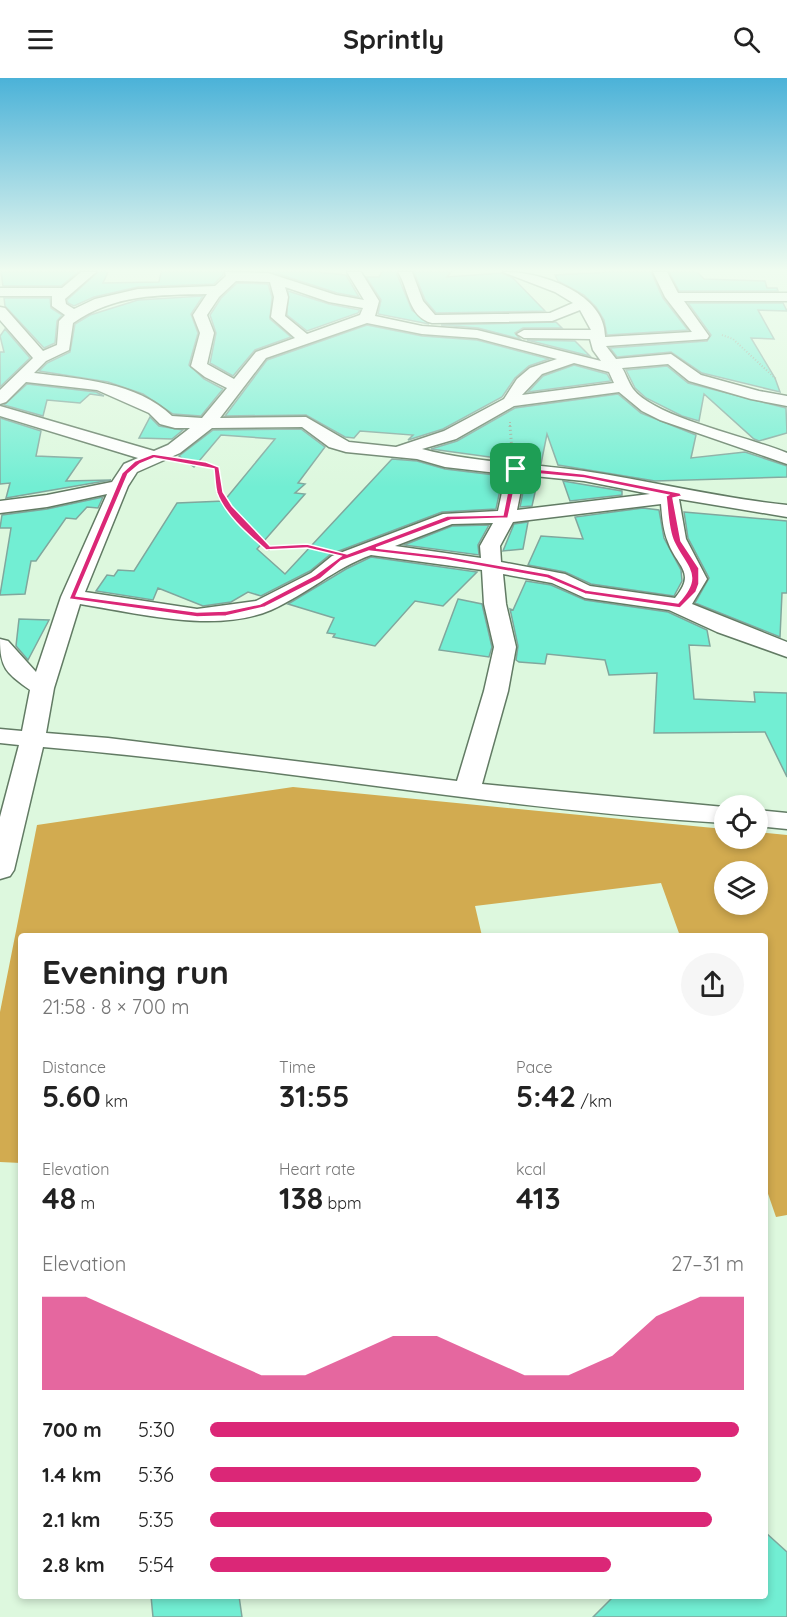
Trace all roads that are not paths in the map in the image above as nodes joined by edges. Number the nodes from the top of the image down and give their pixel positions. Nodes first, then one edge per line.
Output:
1 (29, 344) edge
2 (64, 344) edge
3 (204, 344) edge
4 (293, 344) edge
5 (513, 344) edge
6 (543, 344) edge
7 (602, 344) edge
8 (657, 344) edge
9 (605, 353) junction
10 (41, 358) junction
11 (569, 359) junction
12 (24, 377) junction
13 (234, 385) junction
14 (622, 387) junction
15 (0, 399) edge
16 (787, 401) edge
17 (507, 404) junction
18 (0, 411) edge
19 (206, 424) junction
20 (398, 451) junction
21 (153, 456) junction
22 (787, 459) edge
23 (516, 469) junction
24 (119, 486) junction
25 (674, 496) junction
26 (0, 507) edge
27 (787, 511) edge
28 (506, 517) junction
29 (369, 549) junction
30 (492, 567) junction
31 (72, 597) junction
32 (680, 605) junction
33 (0, 646) edge
34 (787, 650) edge
35 (42, 688) junction
36 (0, 736) edge
37 (33, 738) junction
38 (467, 790) junction
39 (714, 814) edge
40 (768, 819) edge
41 (787, 821) edge
42 (0, 870) edge

1 - 10 street
2 - 10 street
3 - 13 street
4 - 13 street
5 - 11 street
6 - 9 street
7 - 9 street
8 - 9 street
9 - 11 street
9 - 14 street
9 - 16 street
10 - 12 street
11 - 17 street
12 - 15 street
12 - 19 street
13 - 19 street
14 - 17 street
14 - 22 street
17 - 20 street
18 - 21 street
19 - 20 street
19 - 21 street
20 - 23 street
21 - 24 street
23 - 25 street
23 - 28 street
24 - 26 street
24 - 31 street
25 - 27 street
25 - 28 street
25 - 32 street
28 - 29 street
28 - 30 street
29 - 30 street
29 - 31 street
30 - 32 street
30 - 38 street
31 - 35 street
32 - 34 street
33 - 35 street
35 - 37 street
36 - 37 street
37 - 38 street
37 - 42 street
38 - 39 street
40 - 41 street

